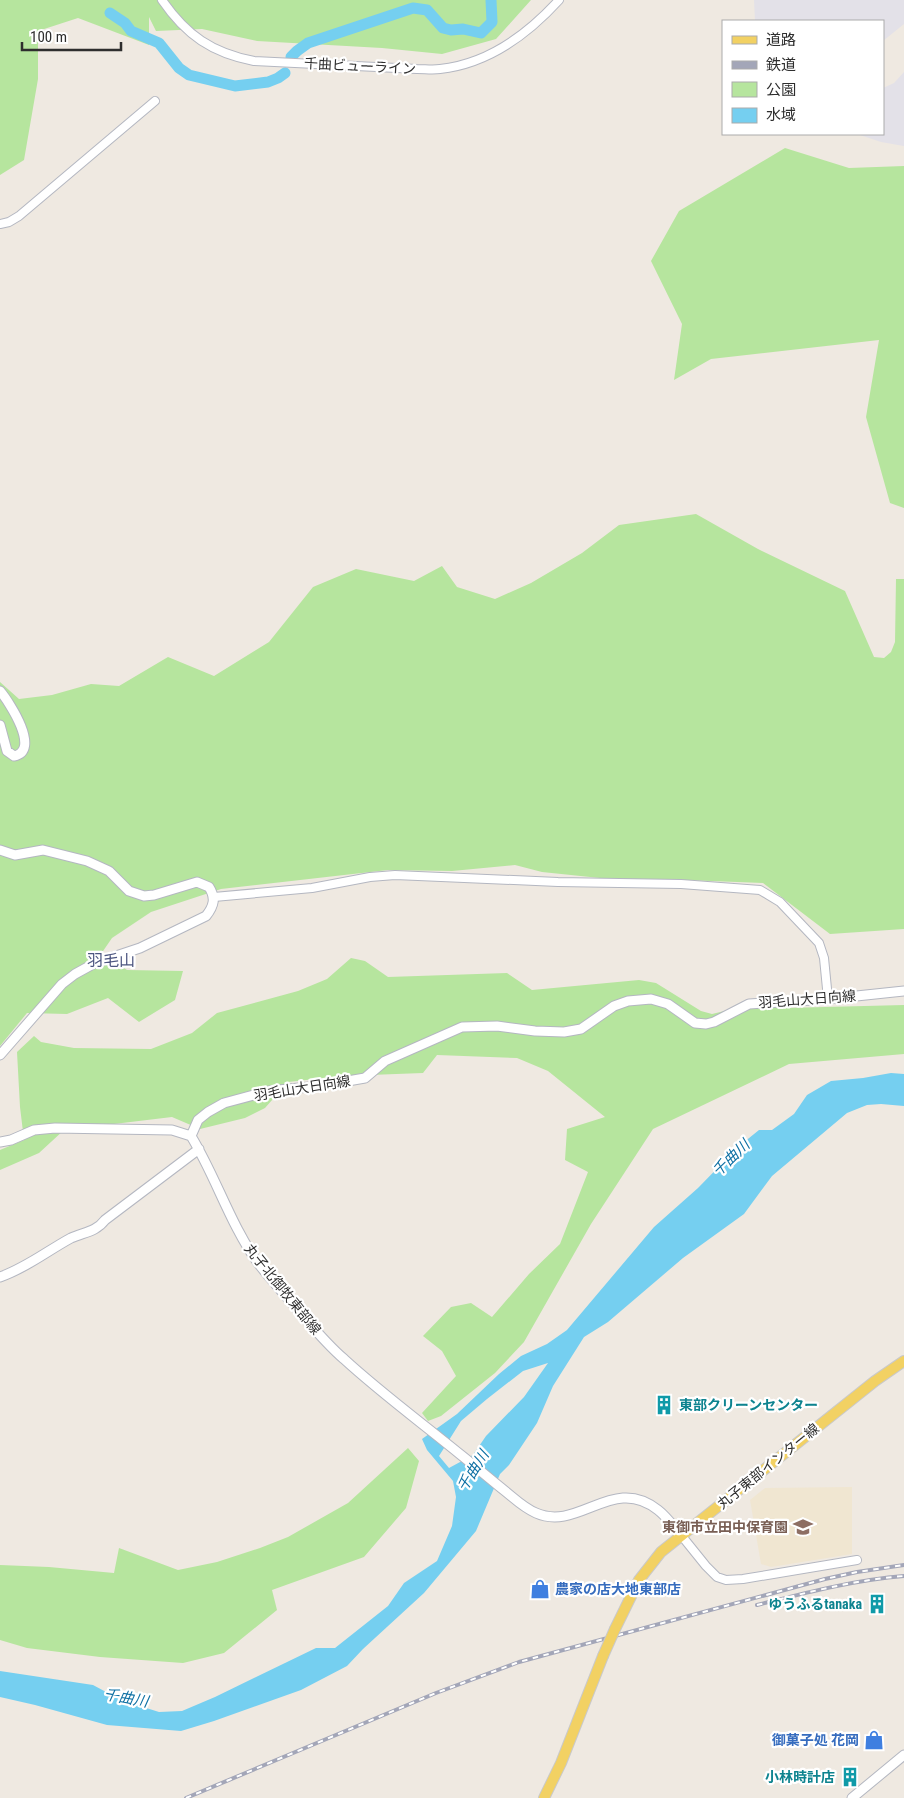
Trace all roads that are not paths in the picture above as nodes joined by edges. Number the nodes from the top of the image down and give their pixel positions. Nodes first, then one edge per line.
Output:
1 (162, 0) edge
2 (559, 0) edge
3 (155, 101) dead end
4 (0, 224) edge
5 (0, 691) edge
6 (0, 725) edge
7 (0, 850) edge
8 (214, 897) junction
9 (904, 991) edge
10 (828, 999) junction
11 (0, 1055) edge
12 (191, 1136) junction
13 (0, 1142) edge
14 (199, 1149) junction
15 (0, 1277) edge
16 (904, 1360) edge
17 (681, 1535) junction
18 (857, 1560) dead end
19 (904, 1754) edge
20 (544, 1798) edge
21 (852, 1798) edge

1 - 2 street, 千曲ビューライン
3 - 4 street
5 - 6 main road
7 - 8 main road
8 - 10 street
8 - 11 main road
9 - 10 main road, 羽毛山大日向線
10 - 12 main road, 羽毛山大日向線
12 - 13 main road
12 - 14 main road, 丸子北御牧東部線
14 - 15 main road
14 - 17 main road, 丸子北御牧東部線
16 - 17 main road, 丸子東部インター線
17 - 18 street
17 - 20 main road, 丸子東部インター線, bridge
19 - 21 main road

